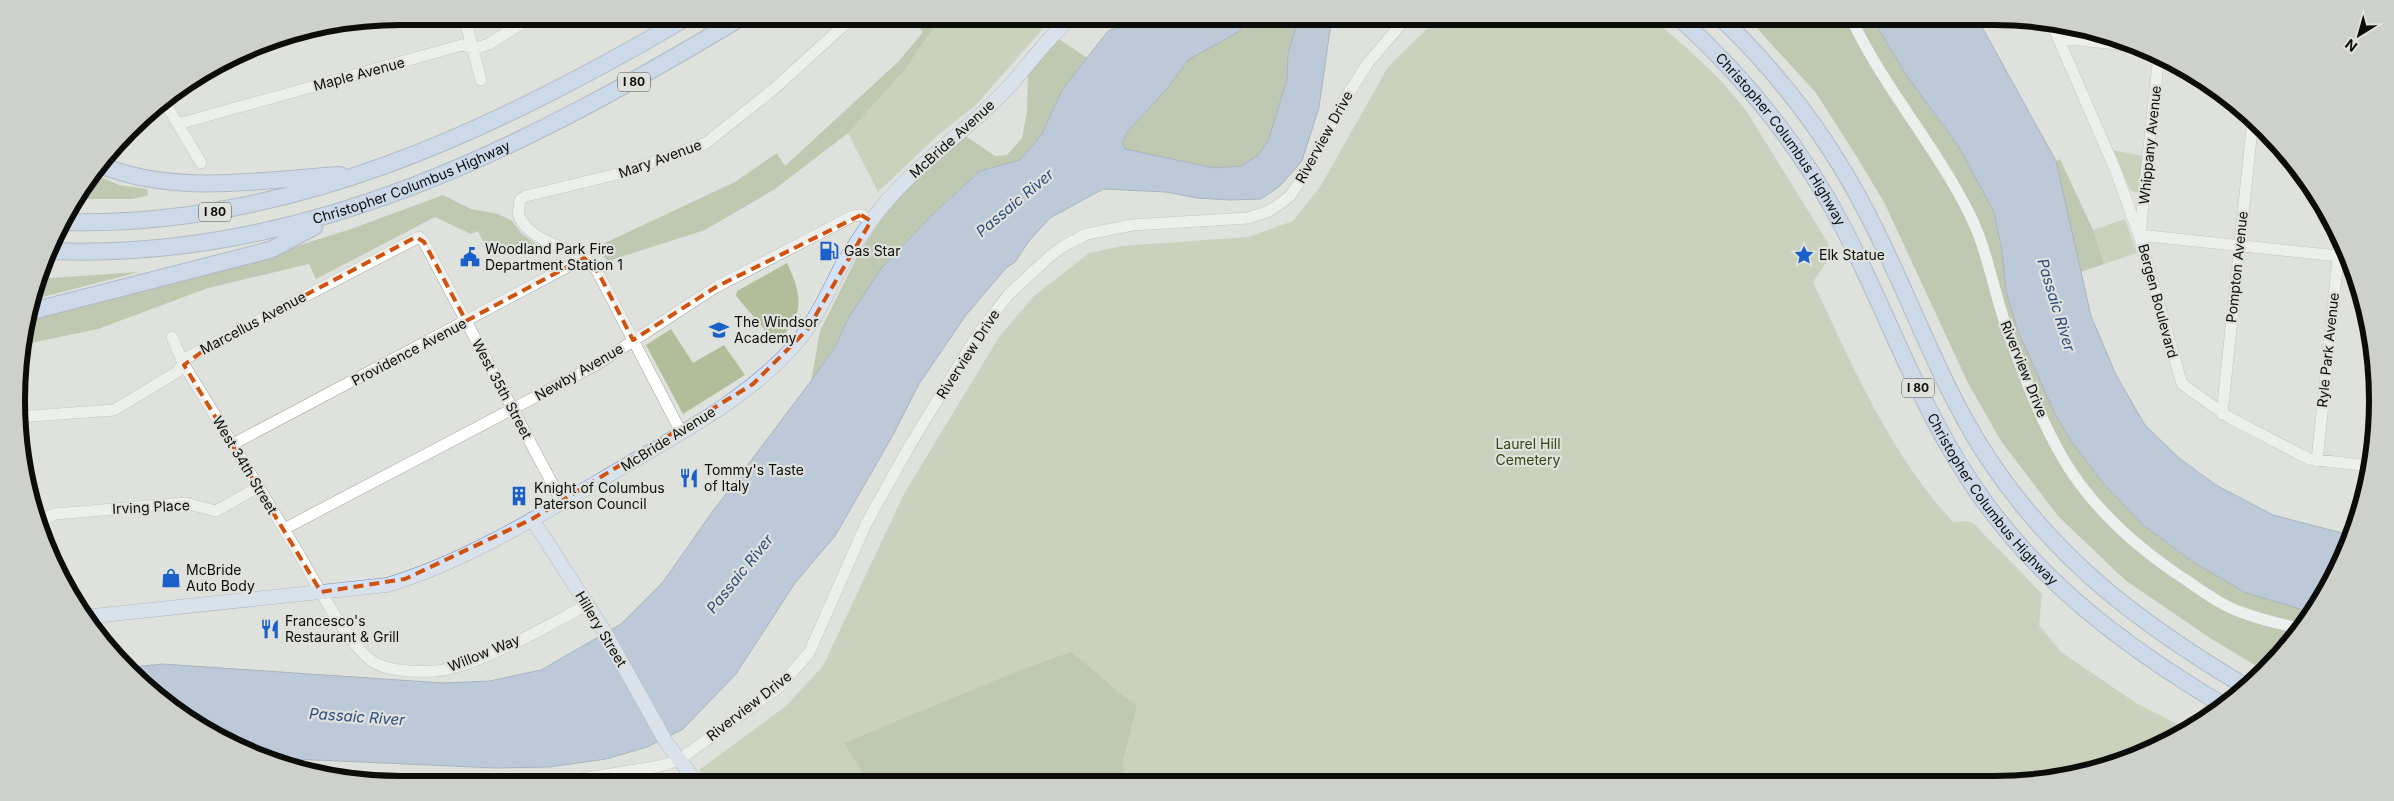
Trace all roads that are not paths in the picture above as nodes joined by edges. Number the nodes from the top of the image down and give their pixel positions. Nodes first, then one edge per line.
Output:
1 (466, 25) edge
2 (519, 25) edge
3 (673, 25) edge
4 (729, 25) edge
5 (844, 25) edge
6 (1063, 25) edge
7 (1400, 25) edge
8 (1687, 25) edge
9 (1727, 25) edge
10 (1855, 25) edge
11 (2055, 30) edge
12 (2059, 38) junction
13 (2108, 43) edge
14 (472, 46) junction
15 (2158, 63) edge
16 (481, 80) dead end
17 (167, 107) edge
18 (178, 124) junction
19 (2252, 128) edge
20 (201, 163) dead end
21 (107, 167) edge
22 (365, 174) junction
23 (341, 213) junction
24 (70, 222) edge
25 (871, 222) junction
26 (2140, 235) junction
27 (2239, 245) junction
28 (428, 249) joint
29 (57, 251) edge
30 (2339, 256) edge
31 (584, 258) junction
32 (2342, 262) edge
33 (36, 310) edge
34 (466, 322) junction
35 (172, 337) dead end
36 (633, 340) junction
37 (184, 365) junction
38 (513, 409) junction
39 (2222, 414) junction
40 (26, 416) edge
41 (681, 432) junction
42 (233, 444) junction
43 (2316, 461) junction
44 (2363, 465) edge
45 (258, 487) junction
46 (562, 502) junction
47 (44, 519) edge
48 (532, 519) junction
49 (284, 530) junction
50 (321, 592) junction
51 (587, 605) junction
52 (93, 616) edge
53 (2293, 627) edge
54 (2241, 683) edge
55 (2217, 702) edge
56 (679, 760) junction
57 (599, 776) edge
58 (692, 776) edge

1 - 14 street
2 - 14 street, Maple Avenue
3 - 22 highway, Christopher Columbus Highway / I 80
4 - 23 highway, Christopher Columbus Highway / I 80
5 - 31 street, Mary Avenue
6 - 25 main road, McBride Avenue
7 - 56 street, Riverview Drive
8 - 55 highway, Christopher Columbus Highway / I 80
9 - 54 highway, Christopher Columbus Highway / I 80
10 - 53 street, Riverview Drive
11 - 12 street, Bergen Boulevard
12 - 13 street
12 - 26 street, Bergen Boulevard
14 - 16 street
14 - 18 street, Maple Avenue
15 - 26 street, Whippany Avenue
17 - 18 street
18 - 20 street
19 - 27 street, Pompton Avenue
21 - 22 highway
22 - 24 highway, Christopher Columbus Highway / I 80
23 - 29 highway, Christopher Columbus Highway / I 80
23 - 33 highway
25 - 36 street, Newby Avenue
25 - 41 main road, McBride Avenue
26 - 27 street
26 - 39 street, Bergen Boulevard
27 - 30 street
27 - 39 street, Pompton Avenue
28 - 34 street, West 35th Street
28 - 37 street, Marcellus Avenue
31 - 34 street, Providence Avenue
31 - 36 street
32 - 43 street, Ryle Park Avenue
34 - 38 street, West 35th Street
34 - 42 street, Providence Avenue
35 - 37 street, West 34th Street
36 - 38 street, Newby Avenue
36 - 41 street
37 - 40 street, Marcellus Avenue
37 - 42 street, West 34th Street
38 - 46 street, West 35th Street
38 - 49 street, Newby Avenue
39 - 43 street, Bergen Boulevard
41 - 46 main road, McBride Avenue
42 - 45 street, West 34th Street
43 - 44 street, Bergen Boulevard
45 - 47 street, Irving Place
45 - 49 street, West 34th Street
46 - 48 main road, McBride Avenue
48 - 50 main road, McBride Avenue
48 - 51 main road, Hillery Street
49 - 50 street, West 34th Street
50 - 51 street, Willow Way
50 - 52 main road, McBride Avenue
51 - 56 main road, Hillery Street
56 - 57 street
56 - 58 main road, Hillery Street

